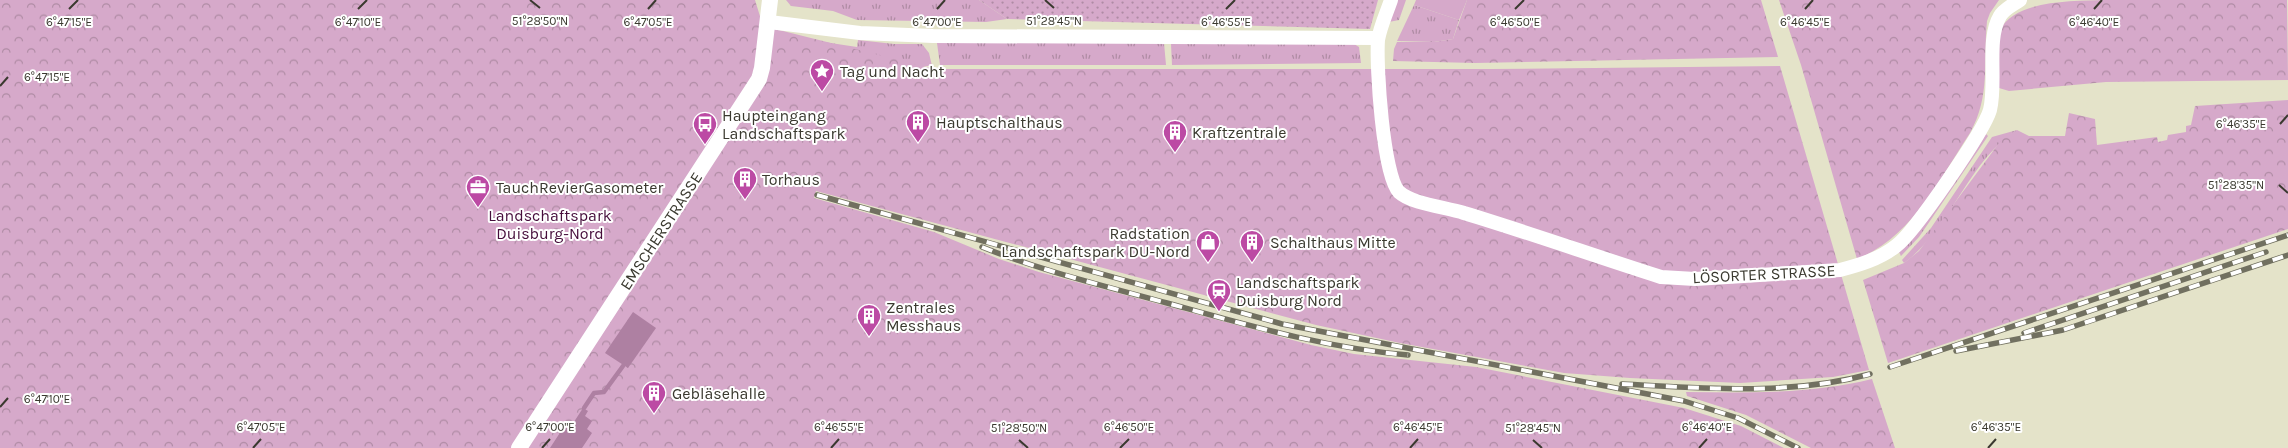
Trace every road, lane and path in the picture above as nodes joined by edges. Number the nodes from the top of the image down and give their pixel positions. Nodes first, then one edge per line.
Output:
1 (770, 0) edge
2 (1391, 0) edge
3 (2020, 0) edge
4 (768, 22) junction
5 (1378, 38) junction
6 (518, 448) edge

1 - 4 street, EMSCHERSTRASSE
2 - 5 street
3 - 5 street, LÖSORTER STRASSE
4 - 5 street
4 - 6 street, EMSCHERSTRASSE

